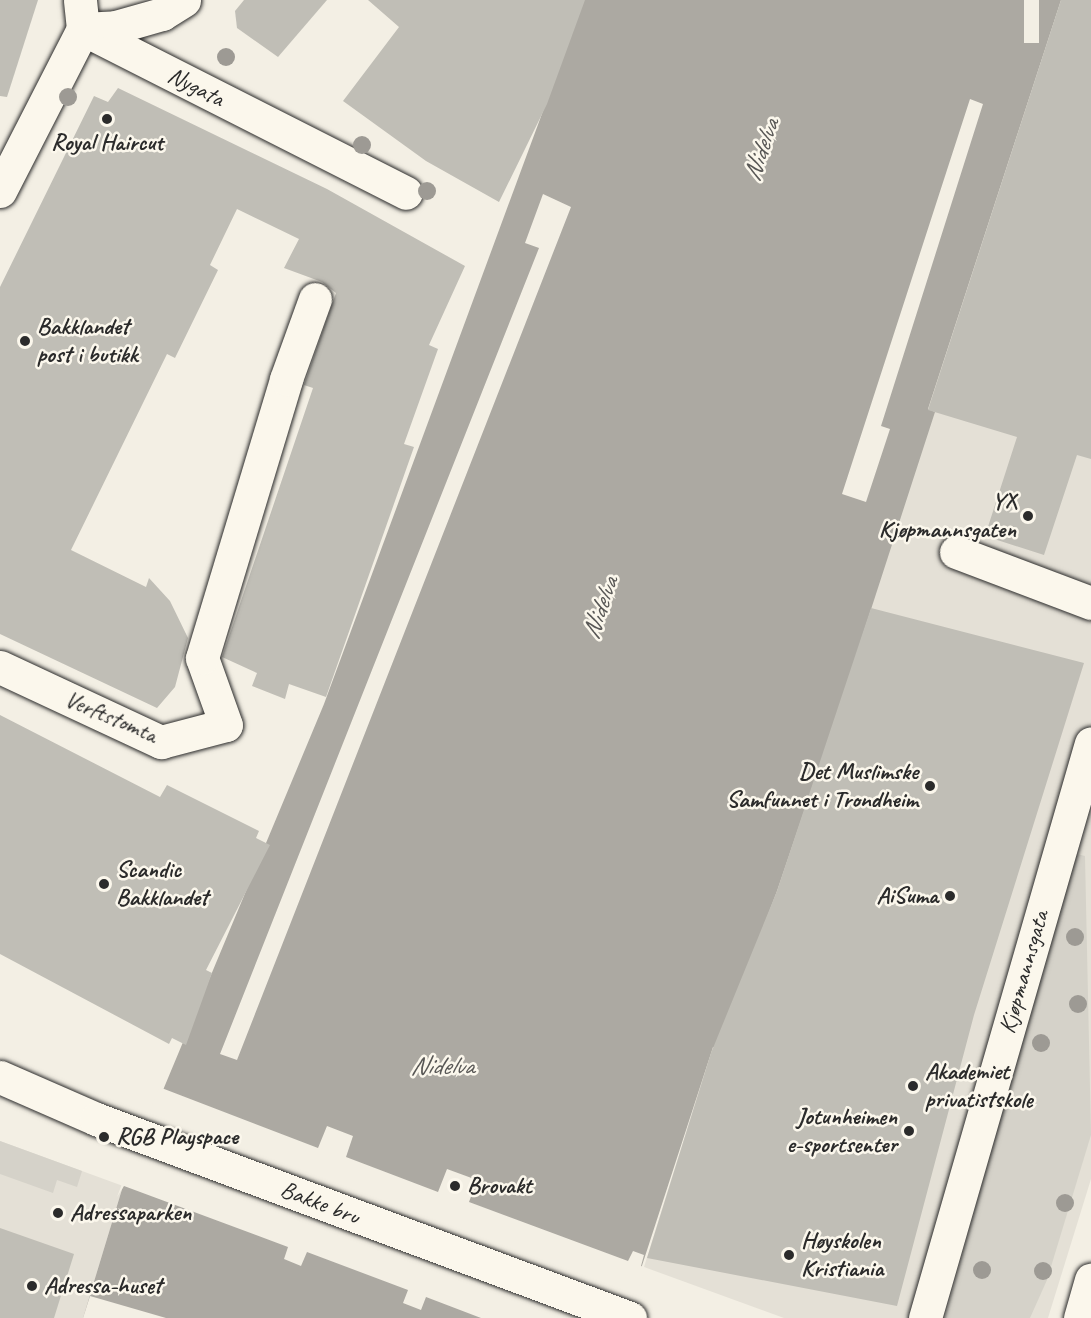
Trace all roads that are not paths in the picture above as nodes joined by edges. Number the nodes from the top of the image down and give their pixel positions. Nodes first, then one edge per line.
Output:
1 (184, 0) edge
2 (82, 15) edge
3 (0, 191) edge
4 (406, 193) dead end
5 (315, 299) dead end
6 (956, 552) dead end
7 (1091, 603) edge
8 (0, 667) edge
9 (1088, 753) edge
10 (1091, 796) edge
11 (4, 1080) edge
12 (1091, 1280) edge
13 (630, 1318) edge
14 (925, 1318) edge
15 (1080, 1318) edge

1 - 2 street
2 - 3 street
2 - 4 street, Nygata
5 - 8 street, Verftstomta
6 - 7 street
9 - 10 street, Kjøpmannsgata
9 - 14 street, Kjøpmannsgata
11 - 13 street, Bakke bru
12 - 15 street

